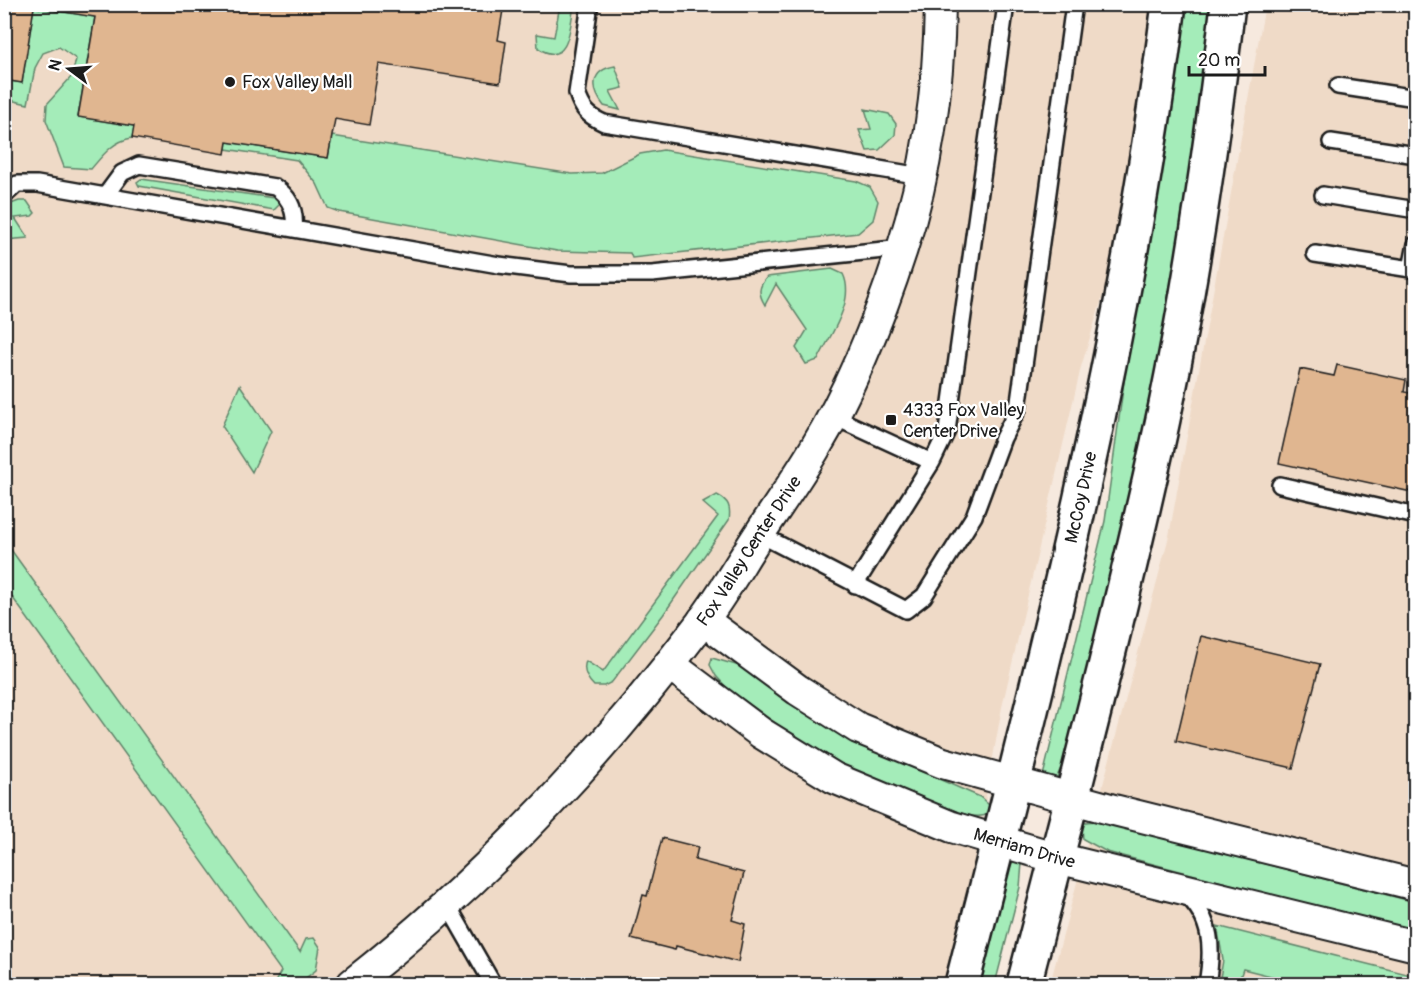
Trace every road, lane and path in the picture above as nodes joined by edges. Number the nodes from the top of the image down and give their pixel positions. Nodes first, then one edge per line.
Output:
1 (590, 4) edge
2 (940, 4) edge
3 (1006, 4) edge
4 (1074, 4) edge
5 (1169, 4) edge
6 (1228, 4) edge
7 (1338, 86) dead end
8 (1416, 98) edge
9 (1330, 142) dead end
10 (1416, 155) edge
11 (921, 176) junction
12 (1323, 195) dead end
13 (4, 196) edge
14 (105, 196) junction
15 (1416, 210) edge
16 (294, 230) junction
17 (1416, 244) edge
18 (903, 248) junction
19 (1315, 254) dead end
20 (832, 416) junction
21 (932, 462) junction
22 (1280, 485) dead end
23 (1416, 516) edge
24 (759, 534) junction
25 (855, 585) junction
26 (703, 620) junction
27 (669, 664) junction
28 (1012, 782) junction
29 (1073, 799) junction
30 (999, 841) junction
31 (1057, 858) junction
32 (1416, 885) edge
33 (1177, 886) junction
34 (447, 904) junction
35 (1416, 946) edge
36 (352, 984) edge
37 (493, 984) edge
38 (962, 984) edge
39 (1024, 984) edge
40 (1207, 984) edge

1 - 11 lane
2 - 11 street, Fox Valley Center Drive
3 - 21 lane
4 - 25 lane
5 - 28 street, McCoy Drive
6 - 29 street
7 - 8 lane
9 - 10 lane
11 - 18 street, Fox Valley Center Drive
12 - 15 lane
13 - 14 lane
14 - 16 lane
14 - 16 lane
16 - 18 lane
17 - 19 lane
18 - 20 street, Fox Valley Center Drive
20 - 21 lane
20 - 24 street, Fox Valley Center Drive
21 - 25 lane
22 - 23 lane
24 - 25 lane
24 - 26 street, Fox Valley Center Drive
26 - 27 street, Fox Valley Center Drive
26 - 28 street
27 - 30 street, Merriam Drive
27 - 34 street, Fox Valley Center Drive
28 - 29 street
28 - 30 street, McCoy Drive
29 - 31 street
29 - 32 street
30 - 31 street, Merriam Drive
30 - 38 street, McCoy Drive
31 - 33 street, Merriam Drive
31 - 39 street
33 - 35 street, Merriam Drive
33 - 40 lane
34 - 36 street, Fox Valley Center Drive
34 - 37 lane

